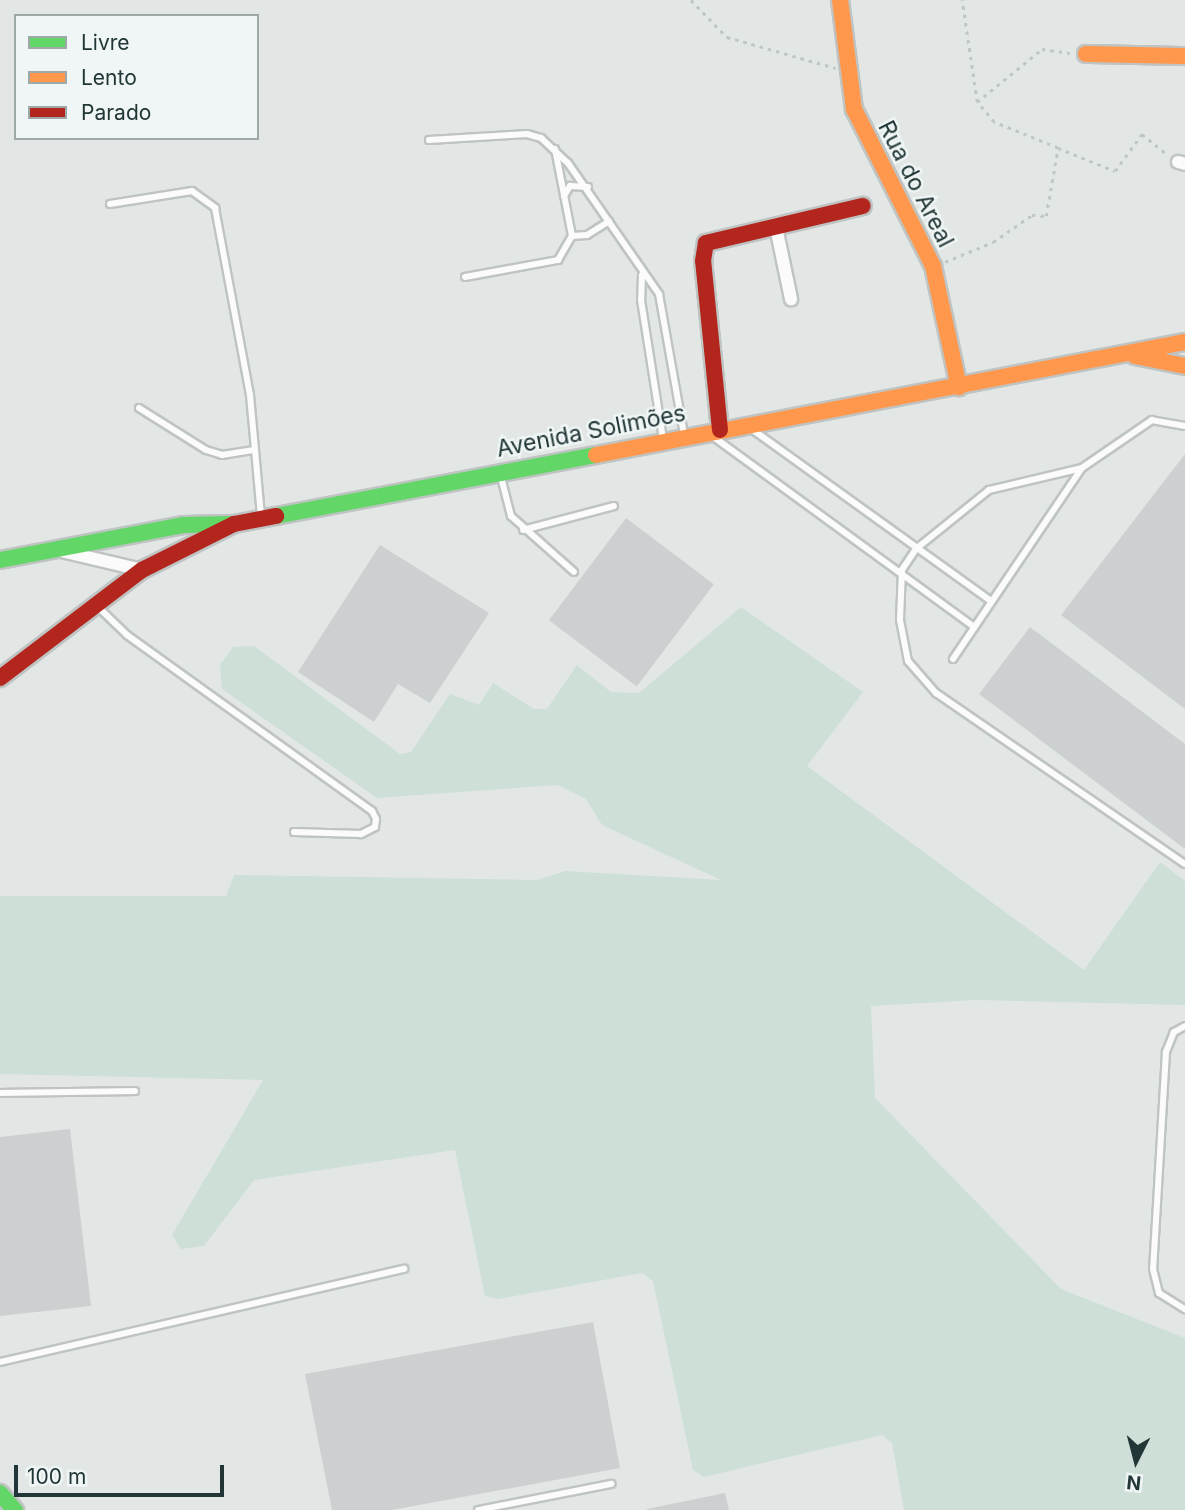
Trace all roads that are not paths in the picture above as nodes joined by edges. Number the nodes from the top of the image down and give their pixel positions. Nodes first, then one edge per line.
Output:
1 (840, 0) edge
2 (1086, 54) road end
3 (1185, 56) edge
4 (429, 140) dead end
5 (555, 148) junction
6 (588, 187) junction
7 (564, 196) junction
8 (110, 204) dead end
9 (863, 206) dead end
10 (609, 221) junction
11 (776, 227) junction
12 (572, 236) junction
13 (642, 275) junction
14 (466, 277) dead end
15 (791, 299) dead end
16 (1185, 342) edge
17 (1133, 355) junction
18 (1185, 366) edge
19 (959, 387) junction
20 (139, 408) dead end
21 (746, 425) junction
22 (1185, 426) edge
23 (714, 431) junction
24 (684, 436) junction
25 (663, 440) junction
26 (253, 450) junction
27 (1082, 468) junction
28 (499, 472) junction
29 (614, 506) dead end
30 (261, 517) junction
31 (234, 524) junction
32 (523, 530) junction
33 (916, 549) junction
34 (57, 550) junction
35 (0, 560) edge
36 (142, 570) junction
37 (902, 570) junction
38 (574, 572) dead end
39 (991, 601) junction
40 (96, 604) junction
41 (974, 626) junction
42 (953, 659) dead end
43 (0, 678) edge
44 (295, 832) dead end
45 (1185, 864) edge
46 (1185, 1026) edge
47 (135, 1091) dead end
48 (0, 1093) edge
49 (404, 1269) dead end
50 (1185, 1309) edge
51 (0, 1362) edge
52 (611, 1483) dead end
53 (0, 1493) edge
54 (15, 1510) edge
55 (478, 1510) edge

1 - 19 main road, Rua do Areal
2 - 3 main road
4 - 5 lane
5 - 6 lane
5 - 7 lane
6 - 7 lane
6 - 10 lane
7 - 12 lane
8 - 26 lane
9 - 11 main road
10 - 12 lane
10 - 13 lane
11 - 15 street
11 - 23 main road
12 - 14 lane
13 - 24 lane
13 - 25 lane
16 - 17 main road, Avenida Solimões
17 - 18 main road, Avenida Solimões
17 - 19 main road, Avenida Solimões
19 - 21 main road, Avenida Solimões
20 - 26 lane
21 - 23 main road, Avenida Solimões
21 - 33 lane
22 - 27 lane
23 - 24 main road, Avenida Solimões
23 - 37 lane
24 - 25 main road, Avenida Solimões
25 - 28 main road, Avenida Solimões
26 - 30 lane
27 - 33 lane
27 - 39 lane
28 - 30 main road, Avenida Solimões
28 - 32 lane
29 - 32 lane
30 - 31 main road, Avenida Solimões
31 - 34 main road, Avenida Solimões
31 - 36 main road
32 - 38 lane
33 - 37 lane
33 - 39 lane
34 - 35 main road, Avenida Solimões
34 - 36 street, Avenida Solimões
36 - 40 main road
37 - 41 lane
37 - 45 lane
39 - 41 lane
40 - 43 main road
40 - 44 lane
41 - 42 lane
46 - 50 lane
47 - 48 lane
49 - 51 lane
52 - 55 lane
53 - 54 main road

